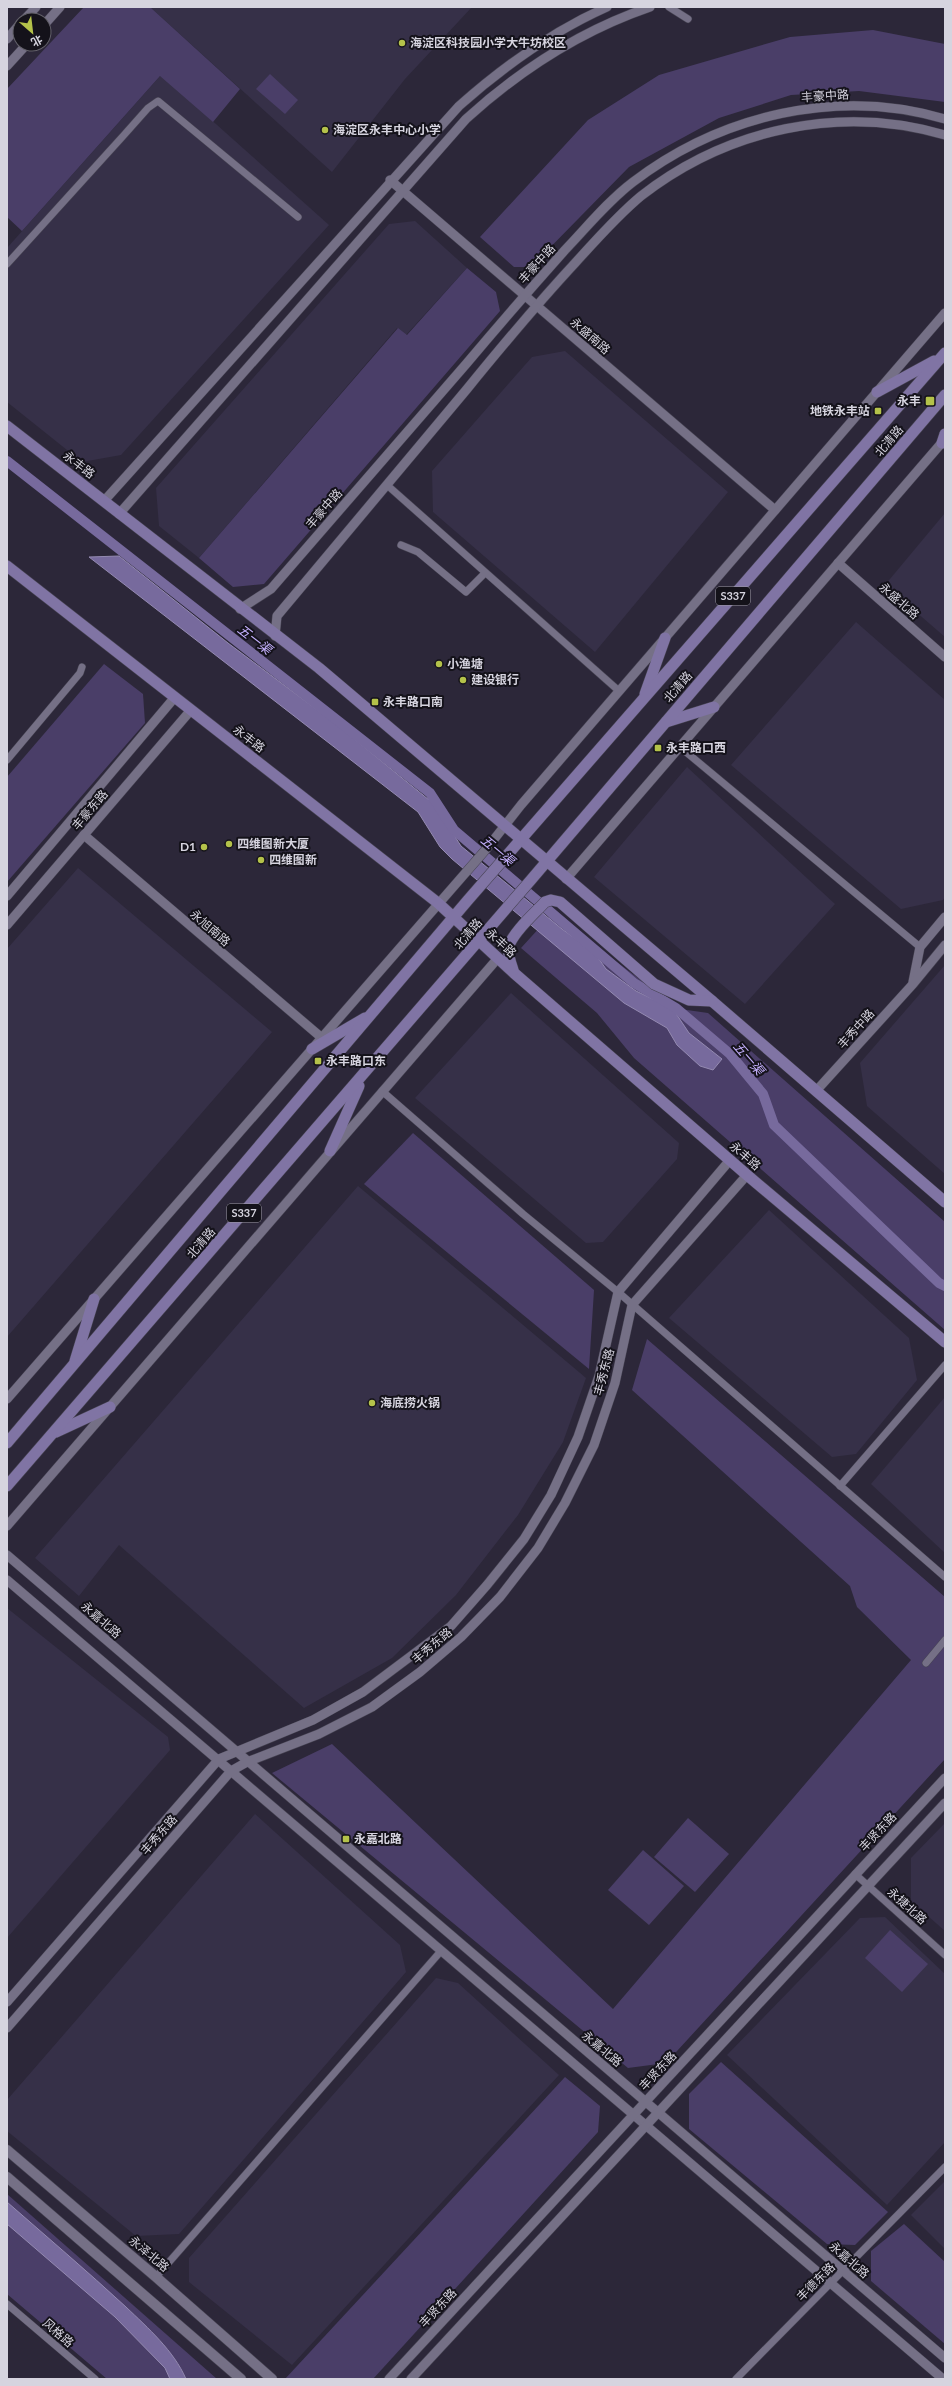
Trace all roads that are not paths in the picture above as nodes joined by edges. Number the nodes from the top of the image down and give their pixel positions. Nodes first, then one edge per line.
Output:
1 (60, 7) edge
2 (607, 7) edge
3 (650, 7) edge
4 (668, 7) edge
5 (52, 16) edge
6 (688, 19) dead end
7 (20, 52) edge
8 (7, 66) edge
9 (945, 119) edge
10 (945, 135) edge
11 (390, 180) junction
12 (402, 191) junction
13 (298, 217) dead end
14 (7, 264) edge
15 (524, 296) junction
16 (536, 306) junction
17 (945, 313) edge
18 (943, 355) edge
19 (876, 392) junction
20 (945, 395) edge
21 (7, 426) edge
22 (944, 439) edge
23 (387, 485) junction
24 (104, 501) junction
25 (775, 510) junction
26 (119, 514) junction
27 (401, 546) dead end
28 (838, 563) junction
29 (7, 566) edge
30 (485, 572) junction
31 (240, 609) junction
32 (276, 636) junction
33 (665, 638) junction
34 (945, 657) edge
35 (82, 667) dead end
36 (619, 690) junction
37 (175, 697) junction
38 (644, 699) junction
39 (714, 707) junction
40 (191, 710) junction
41 (665, 722) junction
42 (680, 746) junction
43 (7, 760) edge
44 (505, 825) junction
45 (84, 835) junction
46 (521, 840) junction
47 (546, 863) junction
48 (566, 879) junction
49 (7, 896) edge
50 (438, 903) junction
51 (945, 917) edge
52 (453, 919) junction
53 (7, 925) edge
54 (480, 940) junction
55 (945, 945) edge
56 (920, 947) junction
57 (498, 958) junction
58 (514, 973) junction
59 (913, 984) junction
60 (712, 1001) junction
61 (372, 1013) junction
62 (322, 1038) junction
63 (312, 1049) junction
64 (363, 1075) junction
65 (382, 1091) junction
66 (816, 1091) junction
67 (330, 1151) junction
68 (730, 1160) junction
69 (747, 1175) junction
70 (945, 1202) edge
71 (618, 1292) junction
72 (94, 1299) junction
73 (632, 1305) junction
74 (945, 1342) edge
75 (945, 1365) edge
76 (73, 1366) junction
77 (7, 1399) edge
78 (110, 1406) junction
79 (52, 1434) junction
80 (7, 1443) edge
81 (7, 1486) edge
82 (840, 1486) junction
83 (7, 1526) edge
84 (7, 1555) edge
85 (945, 1577) edge
86 (7, 1580) edge
87 (945, 1640) edge
88 (926, 1663) dead end
89 (234, 1752) junction
90 (219, 1759) junction
91 (247, 1762) junction
92 (231, 1771) junction
93 (945, 1778) edge
94 (945, 1803) edge
95 (856, 1874) junction
96 (868, 1886) junction
97 (441, 1951) junction
98 (945, 1954) edge
99 (7, 2002) edge
100 (7, 2028) edge
101 (646, 2102) junction
102 (658, 2113) junction
103 (634, 2114) junction
104 (647, 2125) junction
105 (7, 2150) edge
106 (945, 2167) edge
107 (7, 2177) edge
108 (843, 2271) junction
109 (156, 2277) junction
110 (832, 2282) junction
111 (7, 2304) edge
112 (945, 2358) edge
113 (95, 2379) edge
114 (241, 2379) edge
115 (272, 2379) edge
116 (388, 2379) edge
117 (411, 2379) edge
118 (736, 2379) edge
119 (943, 2379) edge

1 - 5 street
2 - 11 street
3 - 12 street
4 - 6 street
7 - 8 street
9 - 15 street, 丰豪中路
10 - 16 street
11 - 12 street, 永盛南路
11 - 24 street
12 - 15 street, 永盛南路
12 - 26 street
13 - 14 street
15 - 16 street, 永盛南路
15 - 31 street, 丰豪中路
16 - 23 street
16 - 25 street, 永盛南路
17 - 19 street
18 - 19 main road
18 - 38 main road, 北清路 / S337
19 - 25 street
20 - 41 main road, 北清路 / S337
21 - 24 main road, 永丰路
22 - 28 street
23 - 30 street
23 - 32 street
24 - 26 main road, 永丰路
25 - 33 street
26 - 31 main road, 永丰路
27 - 30 street
28 - 34 street, 永盛北路
28 - 39 street
29 - 37 main road, 永丰路
30 - 36 street
31 - 32 main road, 永丰路
32 - 44 main road, 永丰路
33 - 36 street
33 - 38 main road
35 - 43 street
36 - 44 street
37 - 40 main road, 永丰路
37 - 49 street, 丰豪东路
38 - 46 main road, 北清路 / S337
39 - 41 main road
39 - 42 street
40 - 45 street, 丰豪东路
40 - 50 main road, 永丰路
41 - 47 main road, 北清路 / S337
42 - 48 street
42 - 56 street
44 - 46 main road, 永丰路
44 - 50 street
45 - 53 street, 丰豪东路
45 - 62 street, 永旭南路
46 - 47 main road, 永丰路
46 - 52 main road, 北清路 / S337
47 - 48 main road, 永丰路
47 - 54 main road, 北清路 / S337
48 - 60 main road, 永丰路
50 - 52 main road, 永丰路
50 - 62 street
51 - 56 street
52 - 54 main road, 永丰路
52 - 61 main road, 北清路 / S337
54 - 57 main road, 永丰路
54 - 64 main road, 北清路 / S337
55 - 59 street, 丰秀中路
56 - 59 street
57 - 58 main road, 永丰路
57 - 65 street
58 - 60 main road
58 - 68 main road, 永丰路
59 - 66 street, 丰秀中路
60 - 66 main road, 永丰路
61 - 63 main road
61 - 76 main road, 北清路 / S337
62 - 63 street
63 - 72 street
64 - 67 main road
64 - 79 main road, 北清路 / S337
65 - 67 street
65 - 71 street
66 - 70 main road, 永丰路
67 - 78 street
68 - 69 main road, 永丰路
68 - 71 street, 丰秀东路
69 - 73 street, 丰秀东路
69 - 74 main road, 永丰路
71 - 73 street
71 - 89 street, 丰秀东路
72 - 76 main road
72 - 77 street
73 - 82 street
73 - 91 street, 丰秀东路
75 - 82 street
76 - 80 main road, 北清路 / S337
78 - 79 main road
78 - 83 street
79 - 81 main road, 北清路 / S337
82 - 85 street
84 - 89 street, 永嘉北路
86 - 90 street
87 - 88 street
89 - 90 street, 丰秀东路
89 - 91 street, 永嘉北路
90 - 92 street
90 - 99 street, 丰秀东路
91 - 92 street, 丰秀东路
91 - 101 street, 永嘉北路
92 - 97 street
92 - 100 street, 丰秀东路
93 - 95 street, 丰贤东路
94 - 96 street
95 - 96 street, 永捷北路
95 - 101 street, 丰贤东路
96 - 98 street, 永捷北路
96 - 102 street
97 - 103 street
97 - 109 street
101 - 102 street, 永嘉北路
101 - 103 street, 丰贤东路
102 - 104 street
102 - 108 street, 永嘉北路
103 - 104 street
103 - 116 street, 丰贤东路
104 - 110 street
104 - 117 street
105 - 109 main road, 永泽北路
106 - 108 street, 丰德东路
107 - 114 main road
108 - 110 street, 丰德东路
108 - 112 street, 永嘉北路
109 - 115 main road, 永泽北路
110 - 118 street, 丰德东路
110 - 119 street
111 - 113 street, 风格路

